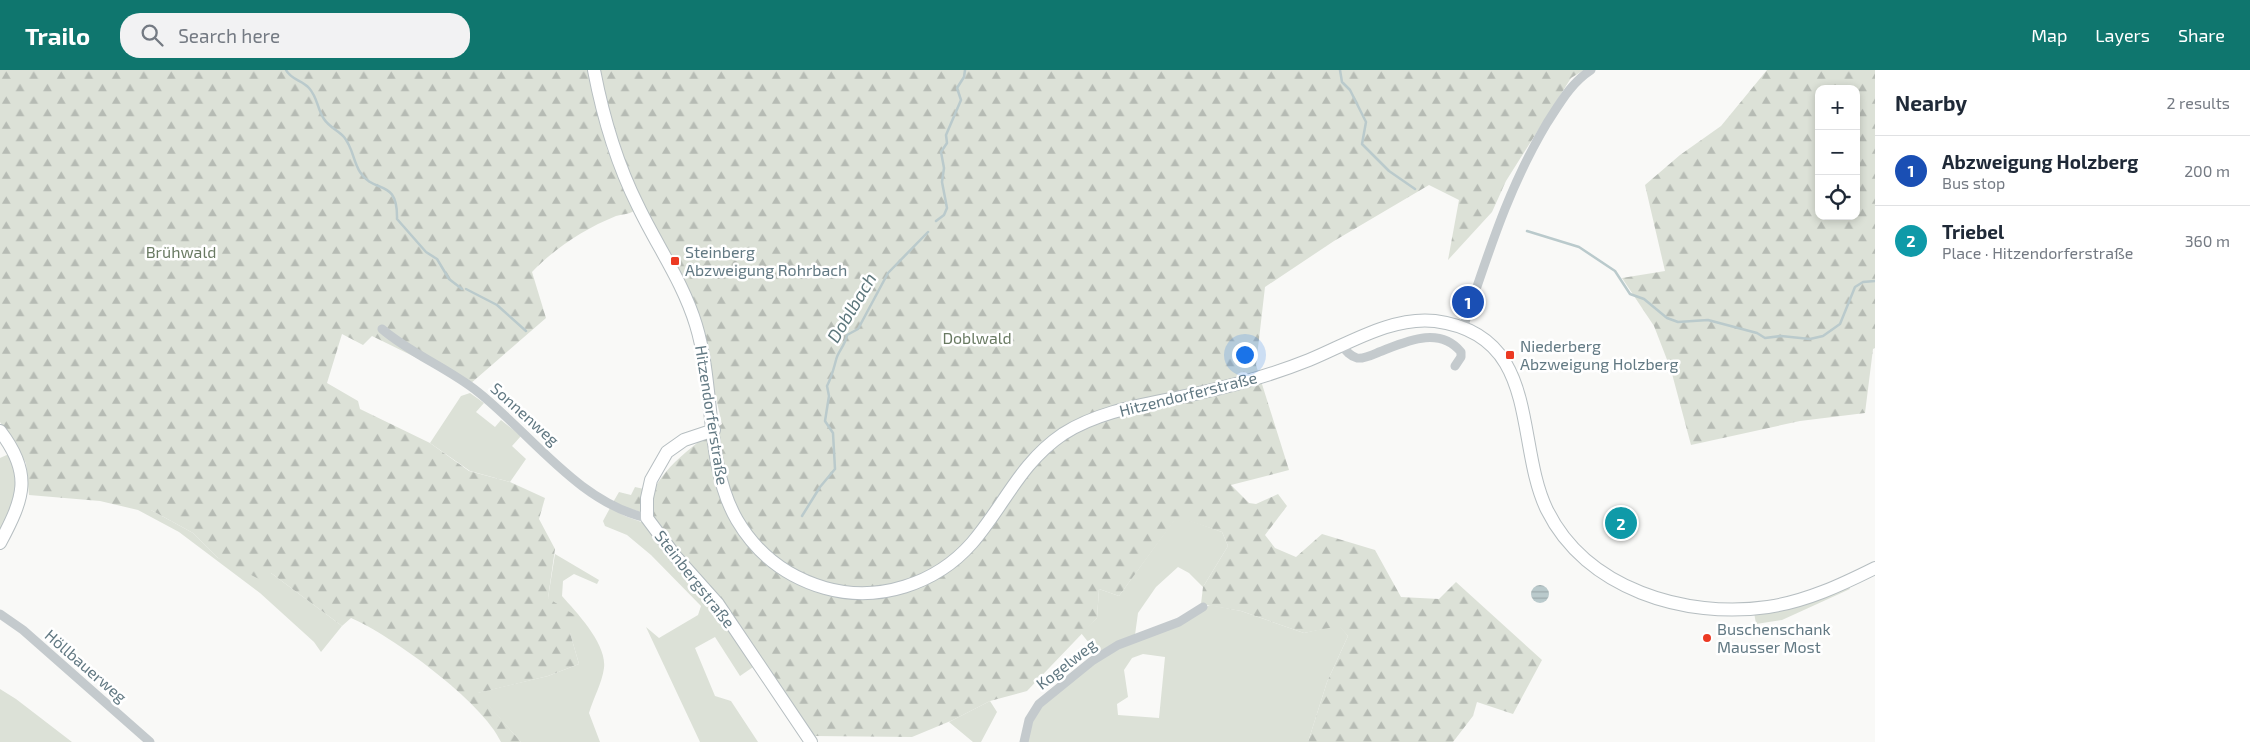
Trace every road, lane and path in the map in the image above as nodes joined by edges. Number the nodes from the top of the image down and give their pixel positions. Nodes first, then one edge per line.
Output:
1 (594, 70) edge
2 (1591, 70) edge
3 (1463, 328) junction
4 (382, 330) dead end
5 (1342, 346) junction
6 (1455, 366) dead end
7 (714, 430) junction
8 (0, 431) edge
9 (647, 518) junction
10 (0, 543) edge
11 (1875, 568) edge
12 (1203, 606) dead end
13 (0, 614) edge
14 (150, 742) edge
15 (811, 742) edge
16 (1024, 742) edge

1 - 7 main road, Hitzendorferstraße
2 - 3 street
3 - 5 main road, Hitzendorferstraße
3 - 11 main road, Hitzendorferstraße
4 - 9 street, Sonnenweg
5 - 6 street
5 - 7 main road, Hitzendorferstraße
7 - 9 main road, Steinbergstraße
8 - 10 main road
9 - 15 main road, Steinbergstraße
12 - 16 street, Kogelweg
13 - 14 street, Höllbauerweg

